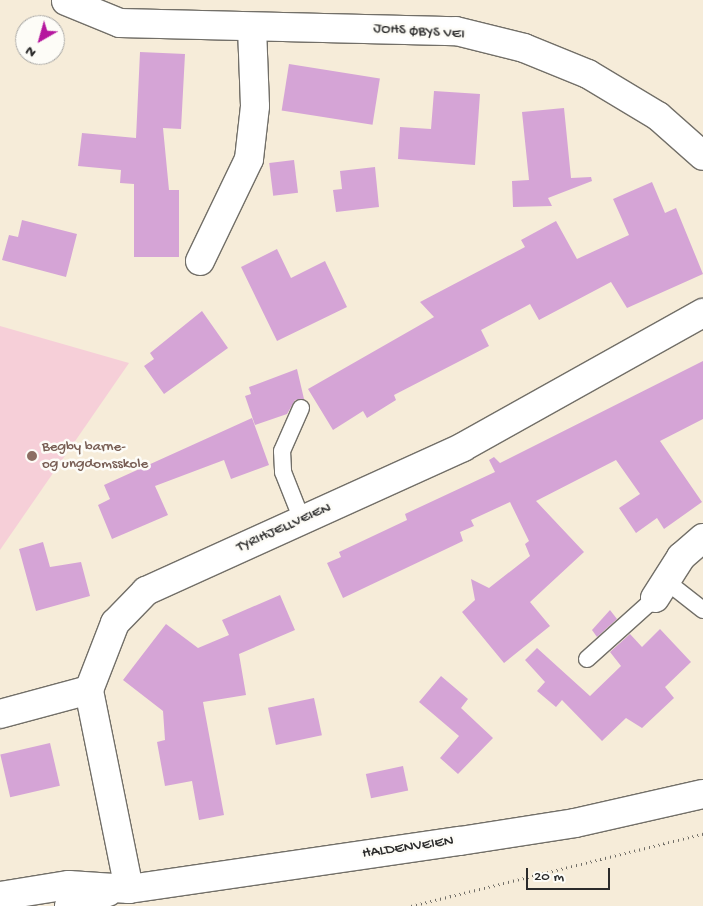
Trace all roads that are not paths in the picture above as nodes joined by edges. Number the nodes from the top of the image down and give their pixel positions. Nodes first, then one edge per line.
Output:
1 (66, 1) dead end
2 (252, 28) junction
3 (703, 156) edge
4 (200, 261) dead end
5 (703, 313) edge
6 (301, 408) dead end
7 (302, 520) junction
8 (703, 538) edge
9 (661, 589) junction
10 (703, 610) edge
11 (587, 659) dead end
12 (89, 690) junction
13 (0, 714) edge
14 (703, 794) edge
15 (120, 890) junction
16 (0, 896) edge
17 (69, 906) edge

1 - 2 street, JOHS ØBYS VEI
2 - 3 street, JOHS ØBYS VEI
2 - 4 street
5 - 7 street, TYRIHJELLVEIEN
6 - 7 lane
7 - 12 street, TYRIHJELLVEIEN
8 - 9 street
9 - 10 lane
9 - 11 lane
12 - 13 street
12 - 15 street
14 - 15 street, HALDENVEIEN
15 - 16 street, HALDENVEIEN
15 - 17 street, HALDENVEIEN

